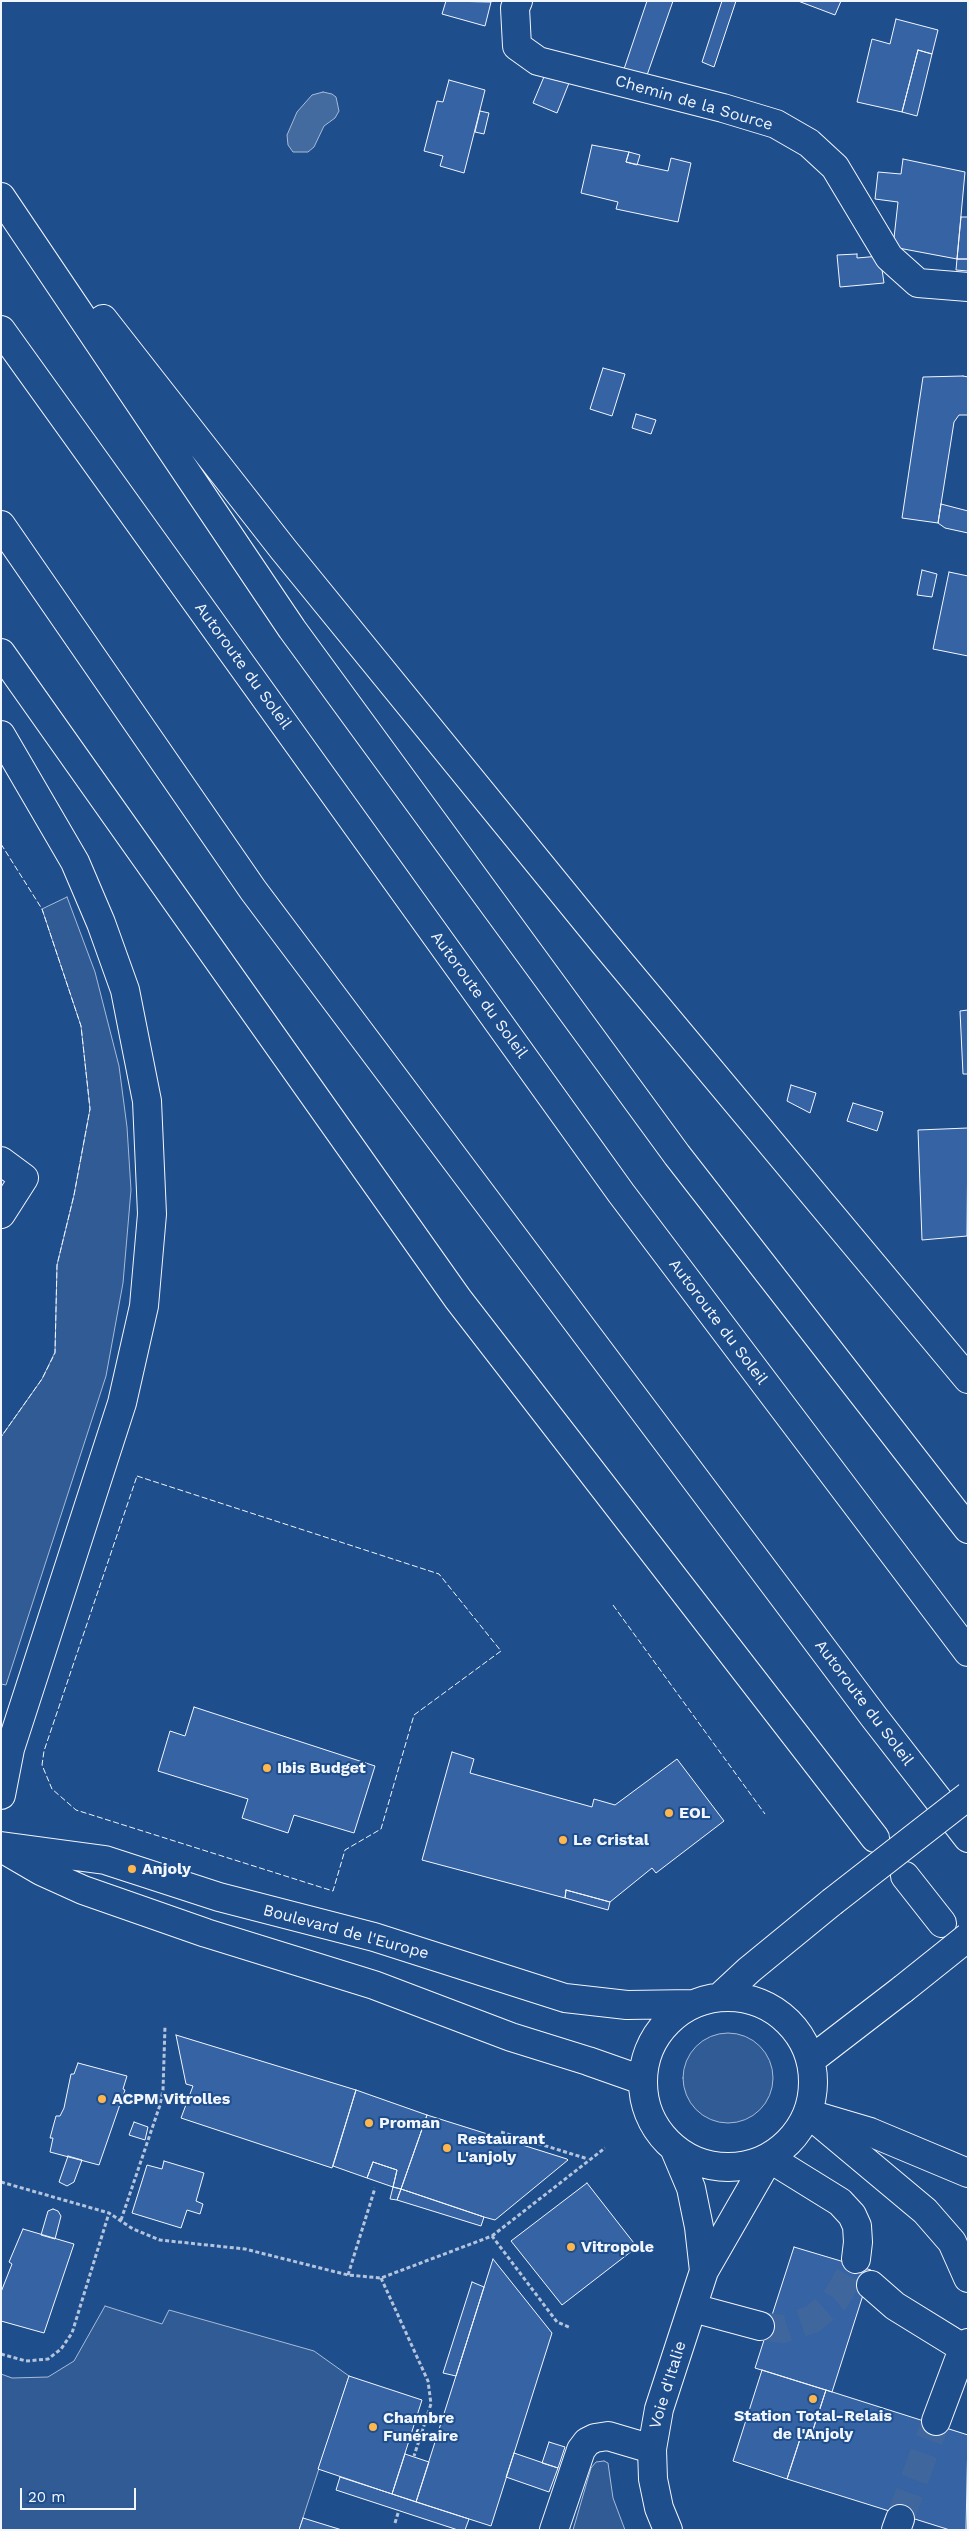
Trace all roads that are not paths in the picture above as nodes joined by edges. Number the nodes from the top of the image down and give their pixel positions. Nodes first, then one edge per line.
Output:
1 (518, 1) edge
2 (1, 188) edge
3 (1, 197) edge
4 (968, 287) edge
5 (1, 330) edge
6 (1, 525) edge
7 (1, 653) edge
8 (1, 735) edge
9 (1, 1161) edge
10 (1, 1214) edge
11 (968, 1379) edge
12 (968, 1529) edge
13 (968, 1652) edge
14 (1, 1795) edge
15 (968, 1796) edge
16 (875, 1838) dead end
17 (968, 1838) edge
18 (1, 1847) edge
19 (905, 1876) dead end
20 (942, 1923) dead end
21 (968, 1937) edge
22 (721, 1996) junction
23 (692, 2004) junction
24 (812, 2059) junction
25 (642, 2080) junction
26 (809, 2114) junction
27 (675, 2150) junction
28 (769, 2158) junction
29 (968, 2173) edge
30 (856, 2259) tunnel mouth
31 (704, 2271) junction
32 (968, 2278) edge
33 (871, 2285) dead end
34 (693, 2308) junction
35 (760, 2326) tunnel mouth
36 (967, 2342) edge
37 (936, 2421) tunnel mouth
38 (652, 2449) junction
39 (554, 2530) edge
40 (668, 2530) edge

1 - 4 main road, Chemin de la Source
2 - 11 main road
3 - 12 main road
5 - 13 main road, Autoroute du Soleil
6 - 17 main road, Autoroute du Soleil
7 - 16 main road
8 - 14 main road
9 - 10 main road
15 - 22 main road, bridge
18 - 23 main road, Boulevard de l'Europe
18 - 25 main road
19 - 20 main road
21 - 24 main road, bridge
22 - 23 main road
22 - 24 main road
23 - 25 main road
24 - 26 main road
25 - 27 main road
26 - 28 main road
26 - 29 main road
26 - 32 main road
27 - 28 main road
27 - 31 main road, Voie d'Italie
28 - 30 main road
28 - 31 main road, Voie d'Italie
31 - 34 main road, Voie d'Italie
33 - 36 main road
34 - 35 main road
34 - 38 main road, Voie d'Italie
36 - 37 main road
38 - 39 main road
38 - 40 main road, Voie d'Italie

